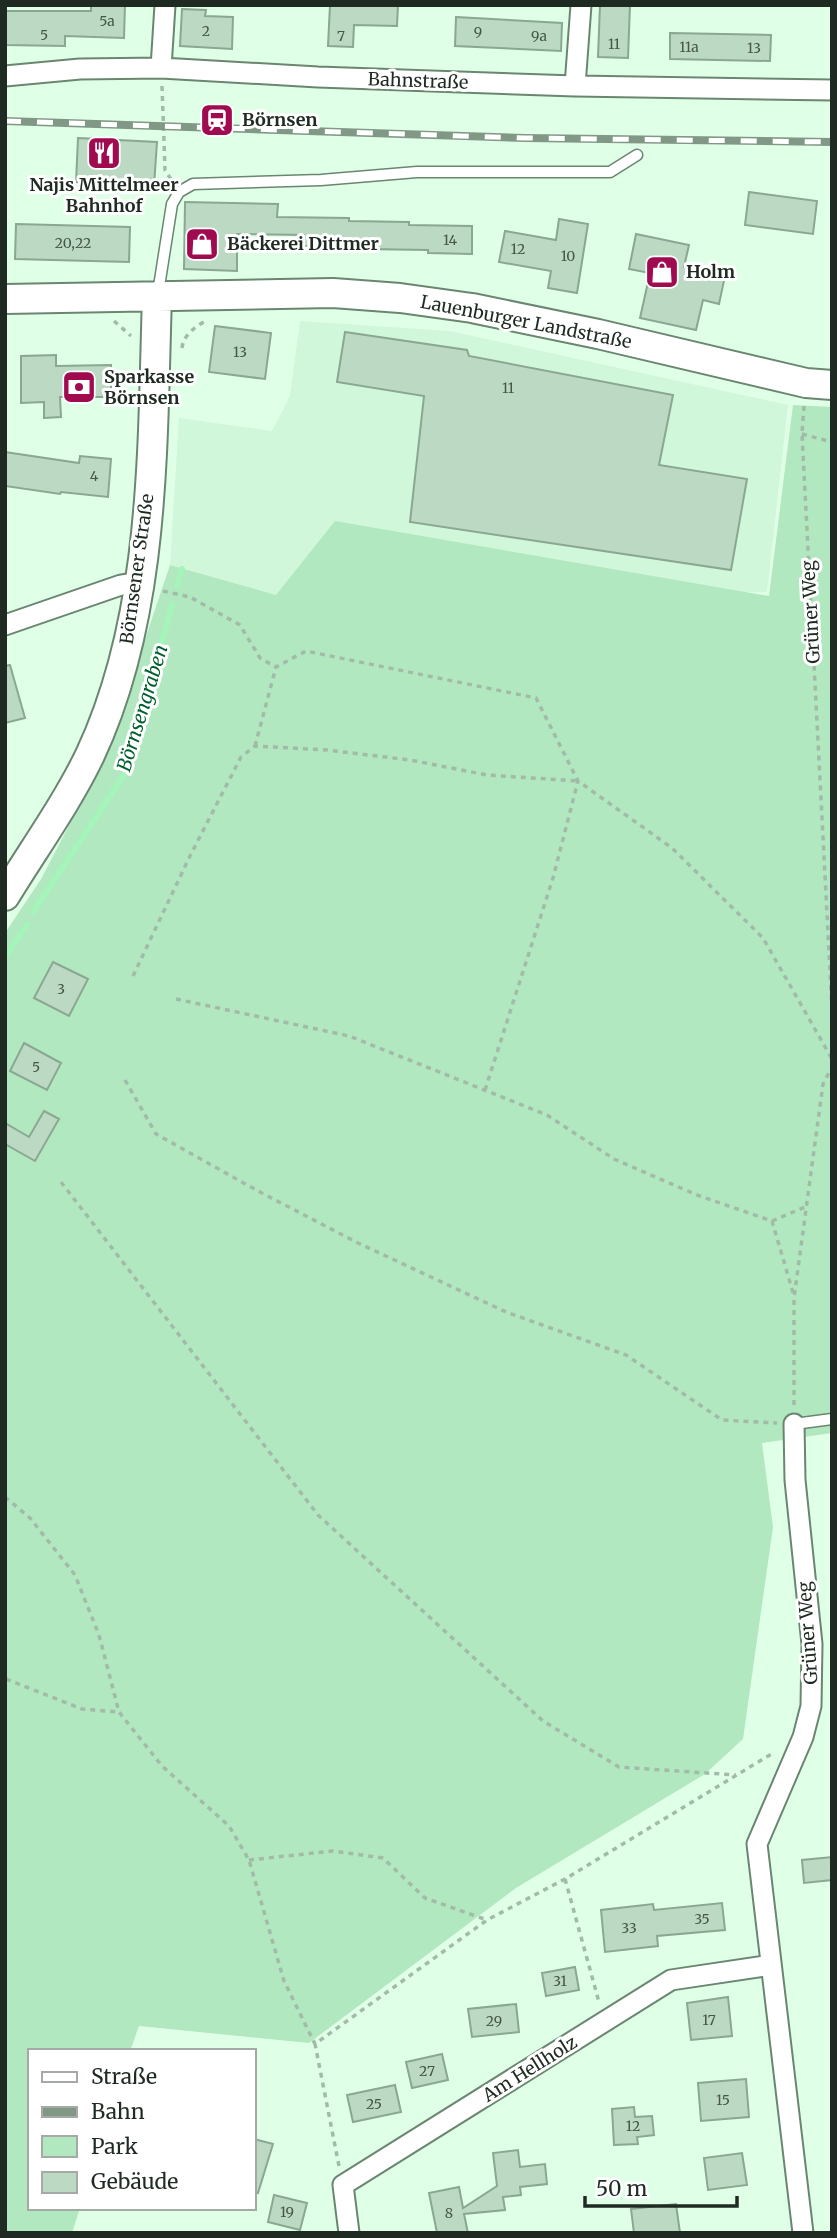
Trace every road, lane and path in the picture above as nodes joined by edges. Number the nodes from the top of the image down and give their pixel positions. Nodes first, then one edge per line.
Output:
1 (165, 5) edge
2 (581, 5) edge
3 (161, 68) junction
4 (5, 76) edge
5 (575, 86) junction
6 (832, 90) edge
7 (638, 155) dead end
8 (179, 192) junction
9 (157, 296) junction
10 (5, 299) edge
11 (819, 384) edge
12 (802, 434) junction
13 (832, 442) edge
14 (150, 586) junction
15 (5, 625) edge
16 (276, 667) junction
17 (255, 746) junction
18 (578, 780) junction
19 (5, 896) edge
20 (134, 976) dead end
21 (176, 999) dead end
22 (832, 1010) edge
23 (832, 1059) edge
24 (832, 1067) edge
25 (125, 1080) dead end
26 (485, 1091) junction
27 (61, 1182) dead end
28 (805, 1207) junction
29 (772, 1221) junction
30 (794, 1298) junction
31 (832, 1419) edge
32 (794, 1424) junction
33 (5, 1497) edge
34 (6, 1679) edge
35 (119, 1713) junction
36 (803, 1737) junction
37 (736, 1775) junction
38 (249, 1860) junction
39 (565, 1879) junction
40 (487, 1920) junction
41 (771, 1965) junction
42 (604, 2023) junction
43 (315, 2044) junction
44 (343, 2185) junction
45 (349, 2233) edge
46 (803, 2233) edge

1 - 3 street
2 - 5 street
3 - 4 street, Bahnstraße
3 - 5 street, Bahnstraße
3 - 8 path
5 - 6 street, Bahnstraße
7 - 8 lane
8 - 9 lane
9 - 10 main road, Lauenburger Landstraße
9 - 11 main road, Lauenburger Landstraße
9 - 14 main road, Börnsener Straße
11 - 12 path, Grüner Weg
12 - 13 path
12 - 22 path, Grüner Weg
14 - 15 street
14 - 16 path
14 - 19 main road, Börnsener Straße
16 - 17 path
16 - 18 path
17 - 18 path
17 - 20 path
18 - 23 path
18 - 26 path
21 - 26 path
24 - 28 path
25 - 32 path
26 - 29 path
27 - 37 path
28 - 29 path
28 - 30 path
29 - 30 path
30 - 32 path
31 - 32 lane
32 - 36 street, Grüner Weg
33 - 35 path
34 - 35 path
35 - 38 path
36 - 37 path
36 - 41 street, Grüner Weg
37 - 39 path
38 - 40 path
38 - 43 path
39 - 40 path
39 - 42 path
40 - 43 path
41 - 42 street, Am Hellholz
41 - 46 street, Grüner Weg
42 - 44 street, Am Hellholz
43 - 44 path
44 - 45 street

